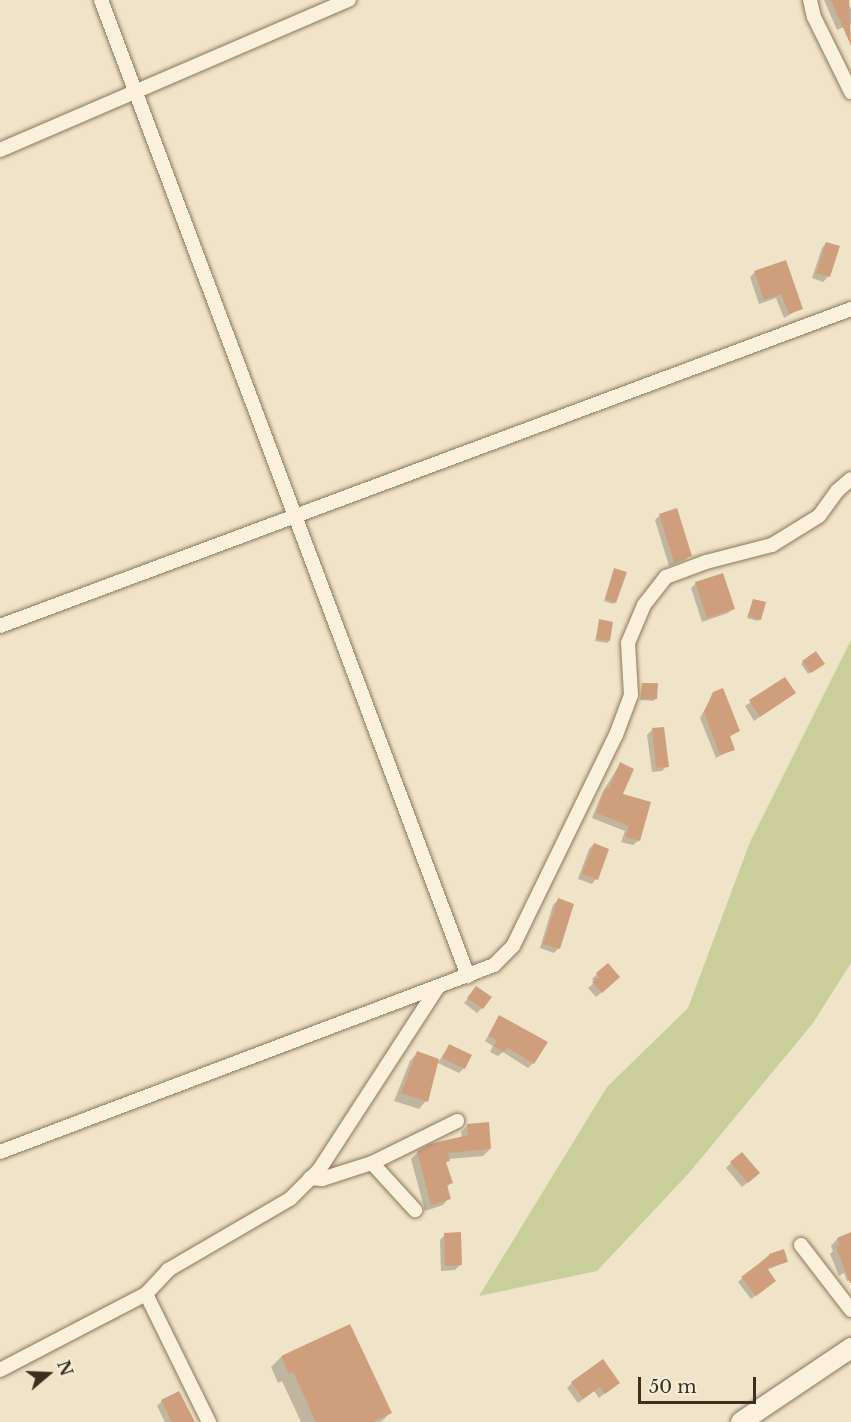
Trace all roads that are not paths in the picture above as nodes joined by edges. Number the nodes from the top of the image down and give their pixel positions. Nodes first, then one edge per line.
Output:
1 (101, 0) edge
2 (810, 0) edge
3 (345, 1) edge
4 (136, 90) junction
5 (851, 92) edge
6 (0, 150) edge
7 (851, 309) edge
8 (851, 479) edge
9 (297, 517) junction
10 (0, 626) edge
11 (468, 976) junction
12 (437, 988) junction
13 (457, 1121) dead end
14 (0, 1152) edge
15 (372, 1163) junction
16 (310, 1179) junction
17 (415, 1210) dead end
18 (801, 1245) dead end
19 (146, 1294) junction
20 (851, 1310) edge
21 (851, 1348) edge
22 (0, 1370) edge
23 (209, 1422) edge
24 (741, 1422) edge

1 - 4 street
2 - 5 street
3 - 4 street
4 - 6 street
4 - 9 street
7 - 9 street
8 - 11 street
9 - 10 street
9 - 11 street
11 - 12 street
12 - 14 street
12 - 16 street
13 - 15 street
15 - 16 street
15 - 17 street
16 - 19 street
18 - 20 street
19 - 22 street
19 - 23 street
21 - 24 main road

